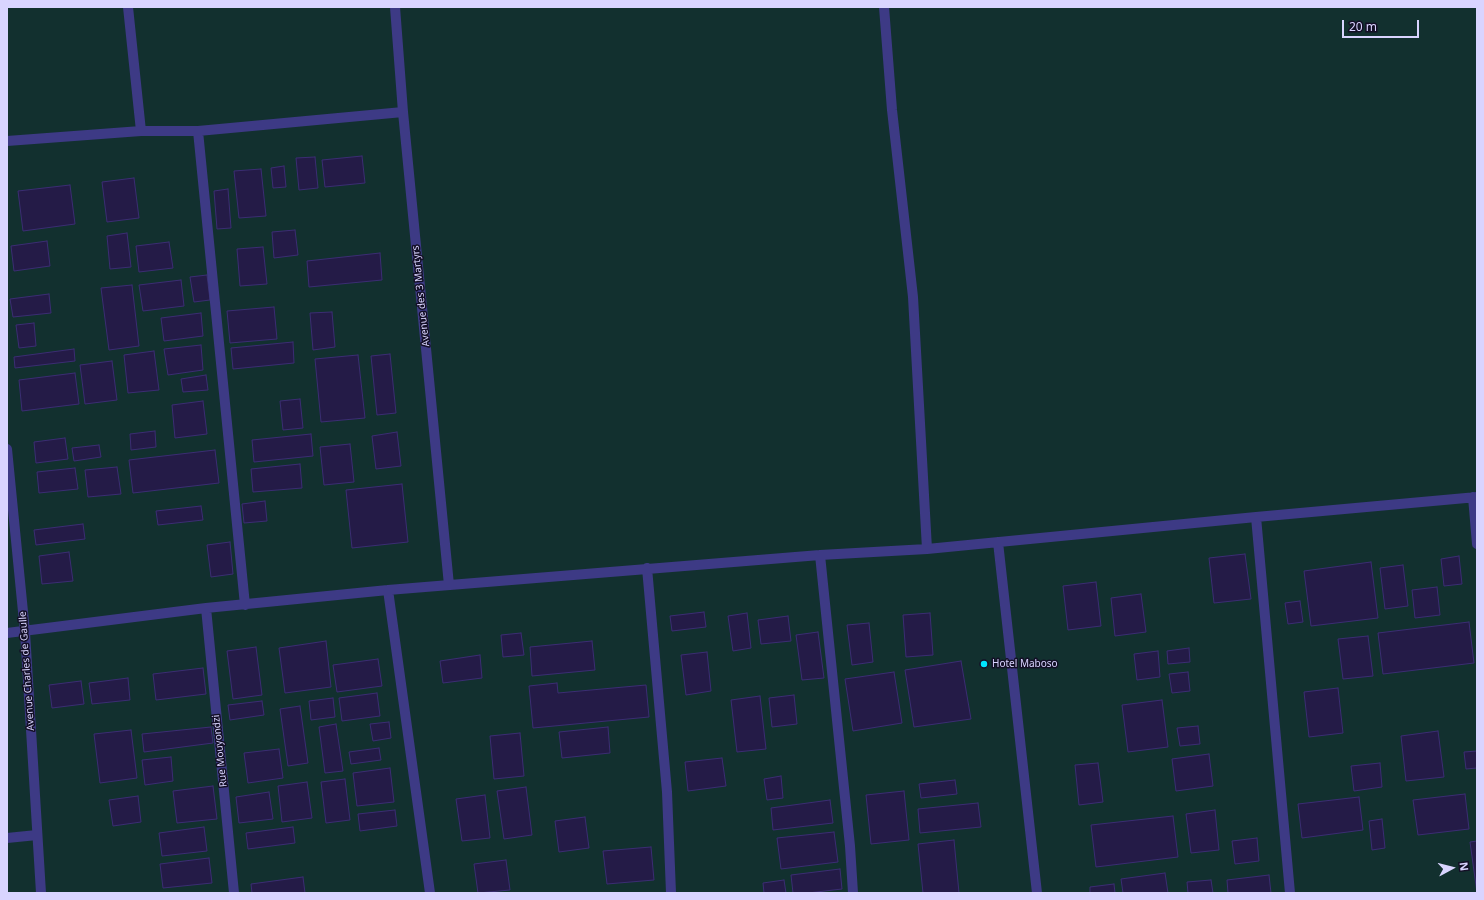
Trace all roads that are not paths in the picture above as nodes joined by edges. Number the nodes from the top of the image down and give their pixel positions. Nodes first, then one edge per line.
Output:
1 (128, 7) edge
2 (395, 7) edge
3 (884, 7) edge
4 (403, 112) junction
5 (141, 131) junction
6 (198, 132) junction
7 (7, 141) edge
8 (7, 449) edge
9 (1475, 497) edge
10 (1256, 517) junction
11 (998, 542) junction
12 (1477, 544) edge
13 (927, 549) junction
14 (820, 555) junction
15 (647, 568) junction
16 (449, 585) junction
17 (388, 590) junction
18 (246, 605) junction
19 (206, 608) junction
20 (25, 632) junction
21 (7, 633) edge
22 (37, 835) junction
23 (7, 838) edge
24 (41, 893) edge
25 (234, 893) edge
26 (430, 893) edge
27 (671, 893) edge
28 (853, 893) edge
29 (1037, 893) edge
30 (1290, 893) edge

1 - 5 street
2 - 4 street, Avenue des 3 Martyrs
3 - 13 street
4 - 6 street
4 - 16 street, Avenue des 3 Martyrs
5 - 6 street
5 - 7 street
6 - 18 street
8 - 20 street, Avenue Charles de Gaulle
9 - 10 street
9 - 12 street
10 - 11 street
10 - 30 street
11 - 13 street
11 - 29 street
13 - 14 street
14 - 15 street
14 - 28 street
15 - 16 street
15 - 27 street
16 - 17 street
17 - 18 street
17 - 26 street
18 - 19 street
19 - 20 street
19 - 25 street, Rue Mouyondzi
20 - 21 street
20 - 22 street, Avenue Charles de Gaulle
22 - 23 street
22 - 24 street, Avenue Charles de Gaulle

